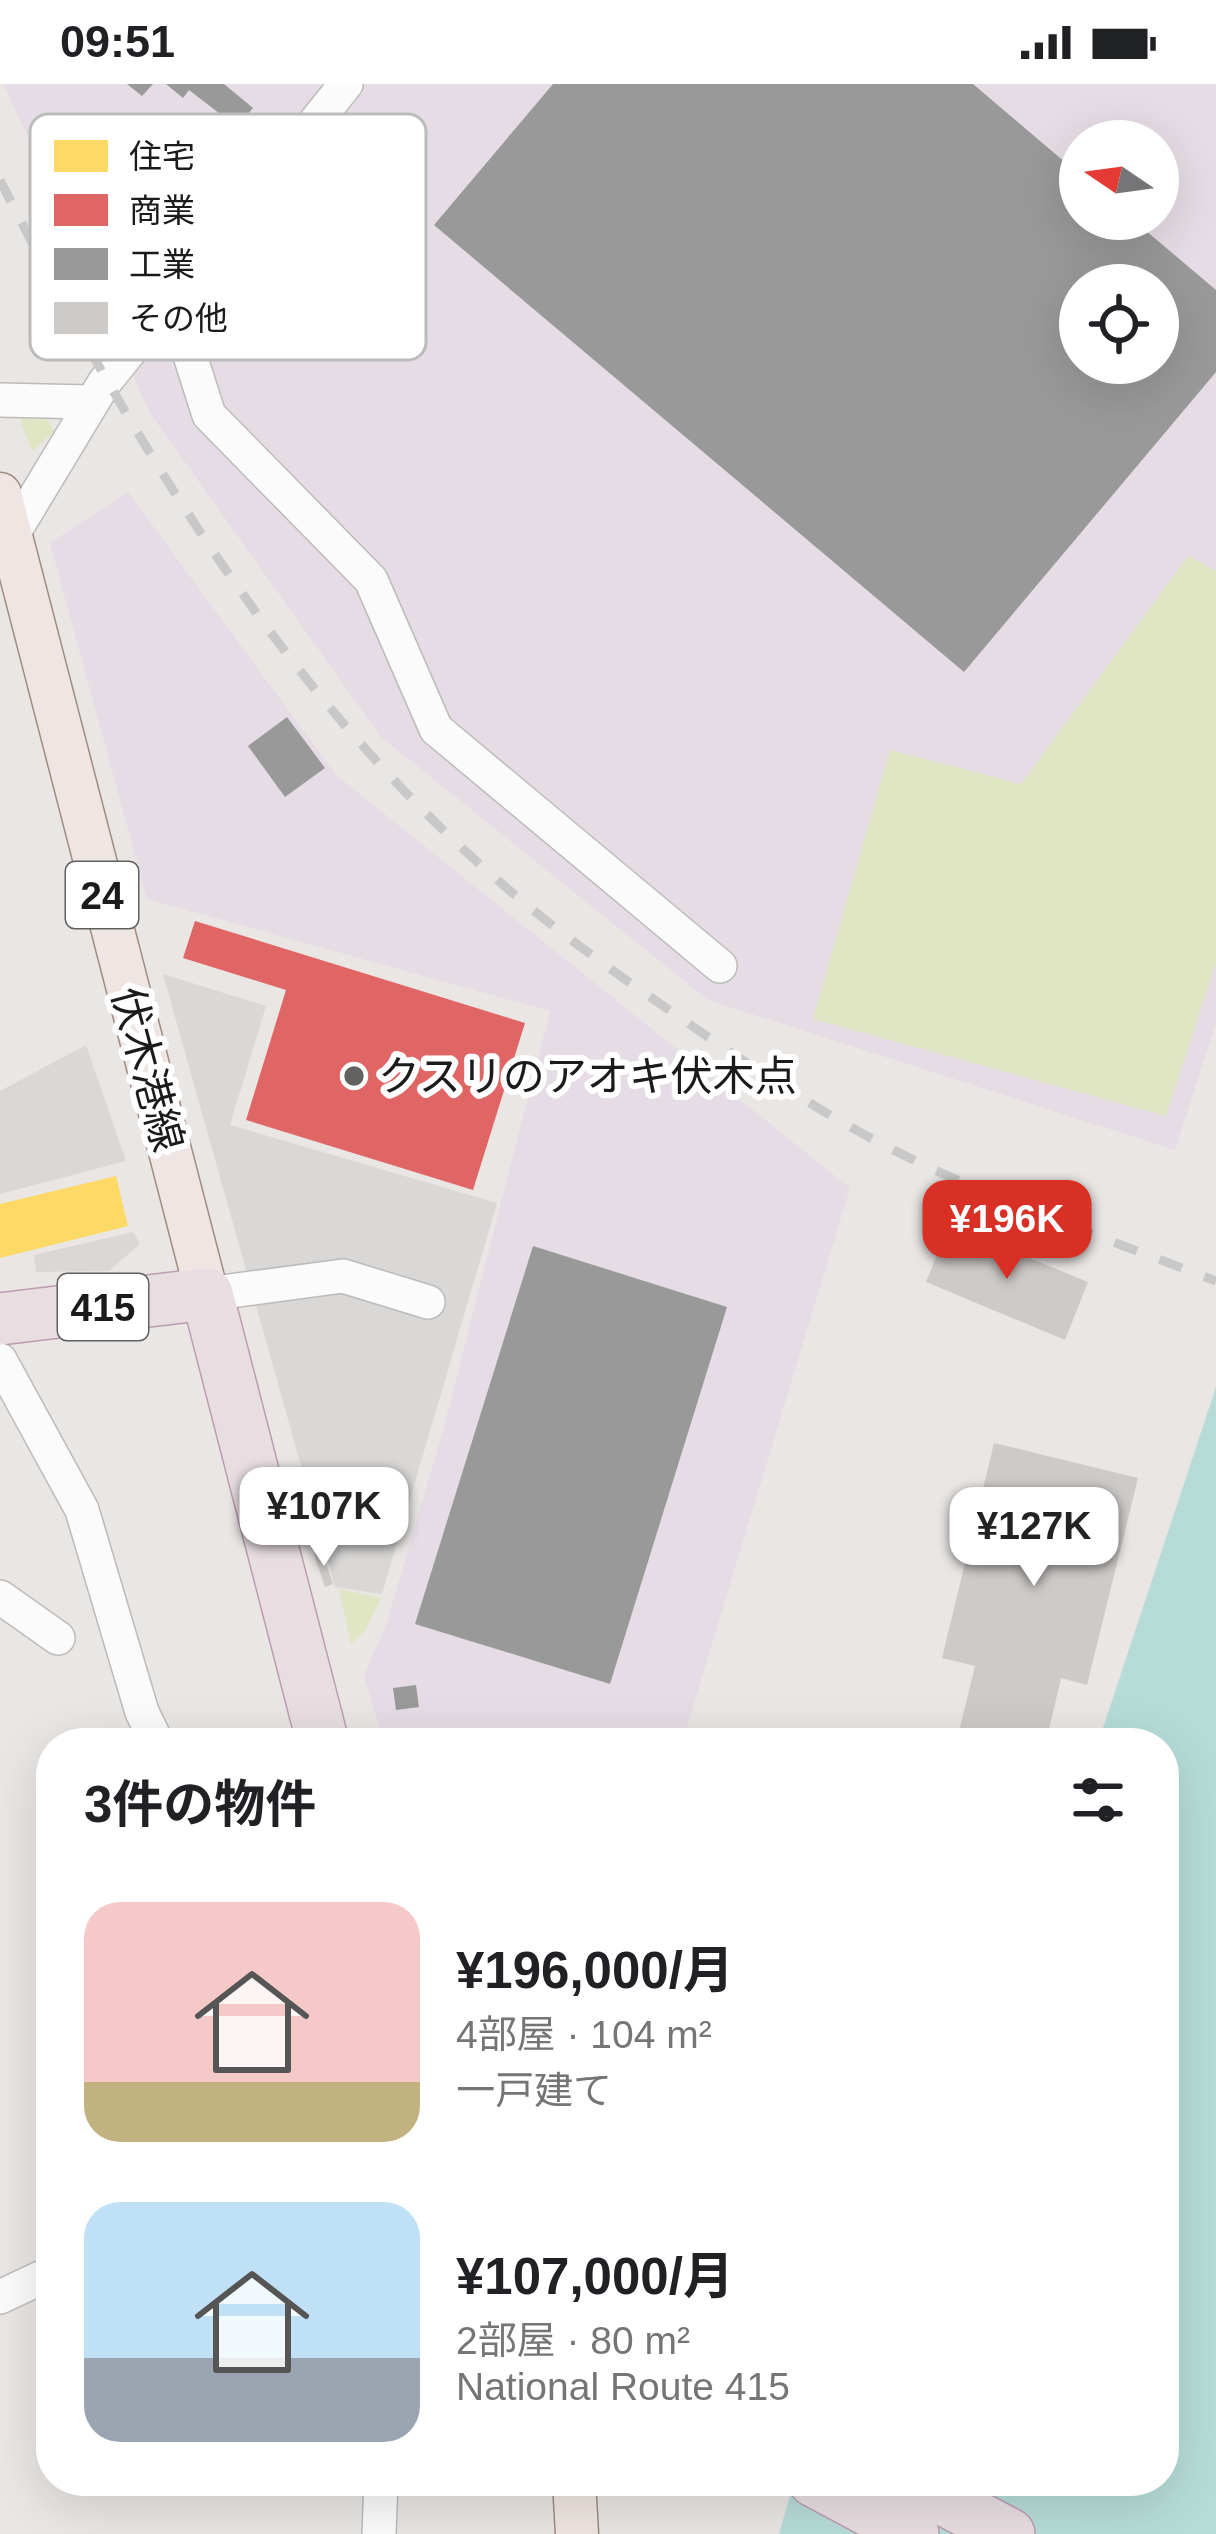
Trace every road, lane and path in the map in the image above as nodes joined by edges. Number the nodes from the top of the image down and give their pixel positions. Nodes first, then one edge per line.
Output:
1 (346, 84) edge
2 (322, 114) edge
3 (124, 360) edge
4 (184, 360) edge
5 (0, 400) edge
6 (90, 403) junction
7 (0, 494) edge
8 (5, 547) edge
9 (720, 966) dead end
10 (207, 1294) junction
11 (428, 1302) dead end
12 (0, 1318) edge
13 (0, 1360) edge
14 (0, 1597) edge
15 (58, 1638) dead end
16 (150, 1728) edge
17 (319, 1728) edge
18 (36, 2279) edge
19 (0, 2297) edge
20 (381, 2496) edge
21 (575, 2496) edge
22 (842, 2496) edge
23 (937, 2496) edge
24 (380, 2534) edge
25 (577, 2534) edge
26 (913, 2534) edge
27 (1009, 2534) edge

1 - 2 street
3 - 6 street
4 - 9 street
5 - 6 street
6 - 8 street
7 - 8 main road, 伏木港線 / 24
8 - 10 main road, 伏木港線 / 24
10 - 11 street
10 - 12 highway, 415
10 - 17 highway, 415
13 - 16 street
14 - 15 street
18 - 19 street
20 - 24 street
21 - 25 main road
22 - 26 highway
23 - 27 highway

